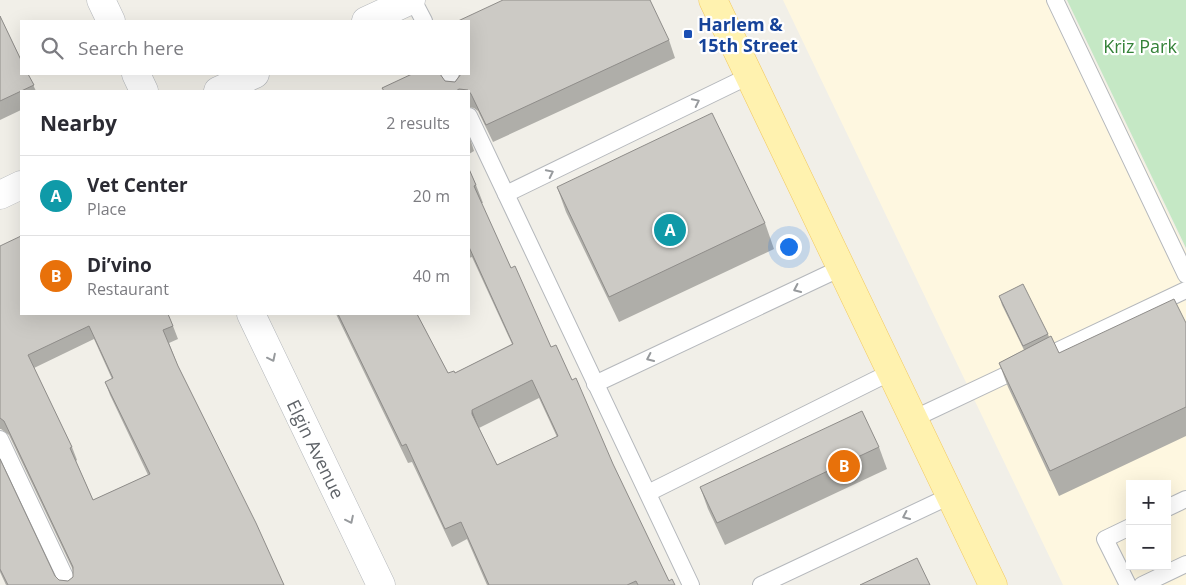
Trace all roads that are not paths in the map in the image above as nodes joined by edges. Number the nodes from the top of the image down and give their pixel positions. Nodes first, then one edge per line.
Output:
1 (101, 0) edge
2 (412, 0) edge
3 (713, 0) edge
4 (1055, 0) edge
5 (111, 20) edge
6 (368, 20) edge
7 (423, 20) edge
8 (136, 75) edge
9 (253, 75) edge
10 (449, 75) edge
11 (749, 76) junction
12 (144, 90) edge
13 (220, 90) edge
14 (457, 90) edge
15 (470, 118) edge
16 (20, 185) edge
17 (506, 194) junction
18 (0, 195) edge
19 (841, 268) junction
20 (1186, 275) edge
21 (1186, 290) edge
22 (251, 315) edge
23 (891, 372) junction
24 (596, 384) junction
25 (913, 419) junction
26 (0, 439) edge
27 (648, 493) junction
28 (950, 496) junction
29 (1186, 499) edge
30 (1171, 506) edge
31 (1126, 529) edge
32 (1186, 564) edge
33 (69, 585) edge
34 (382, 585) edge
35 (691, 585) edge
36 (761, 585) edge
37 (993, 585) edge
38 (1128, 585) edge
39 (1142, 585) edge

1 - 5 street
2 - 6 street
2 - 7 lane
3 - 11 main road
4 - 20 lane
8 - 12 street
9 - 13 street
10 - 14 lane
17 -> 11 lane
11 - 19 main road
15 - 17 lane
16 - 18 street
17 - 24 lane
19 - 23 main road
19 -> 24 lane
21 - 25 lane
22 -> 34 street, Elgin Avenue
23 - 25 main road
23 - 27 lane
24 - 27 lane
25 - 28 main road
26 - 33 lane
27 - 35 lane
28 -> 36 lane
28 - 37 main road
29 - 30 lane
31 - 38 lane
32 - 39 lane

